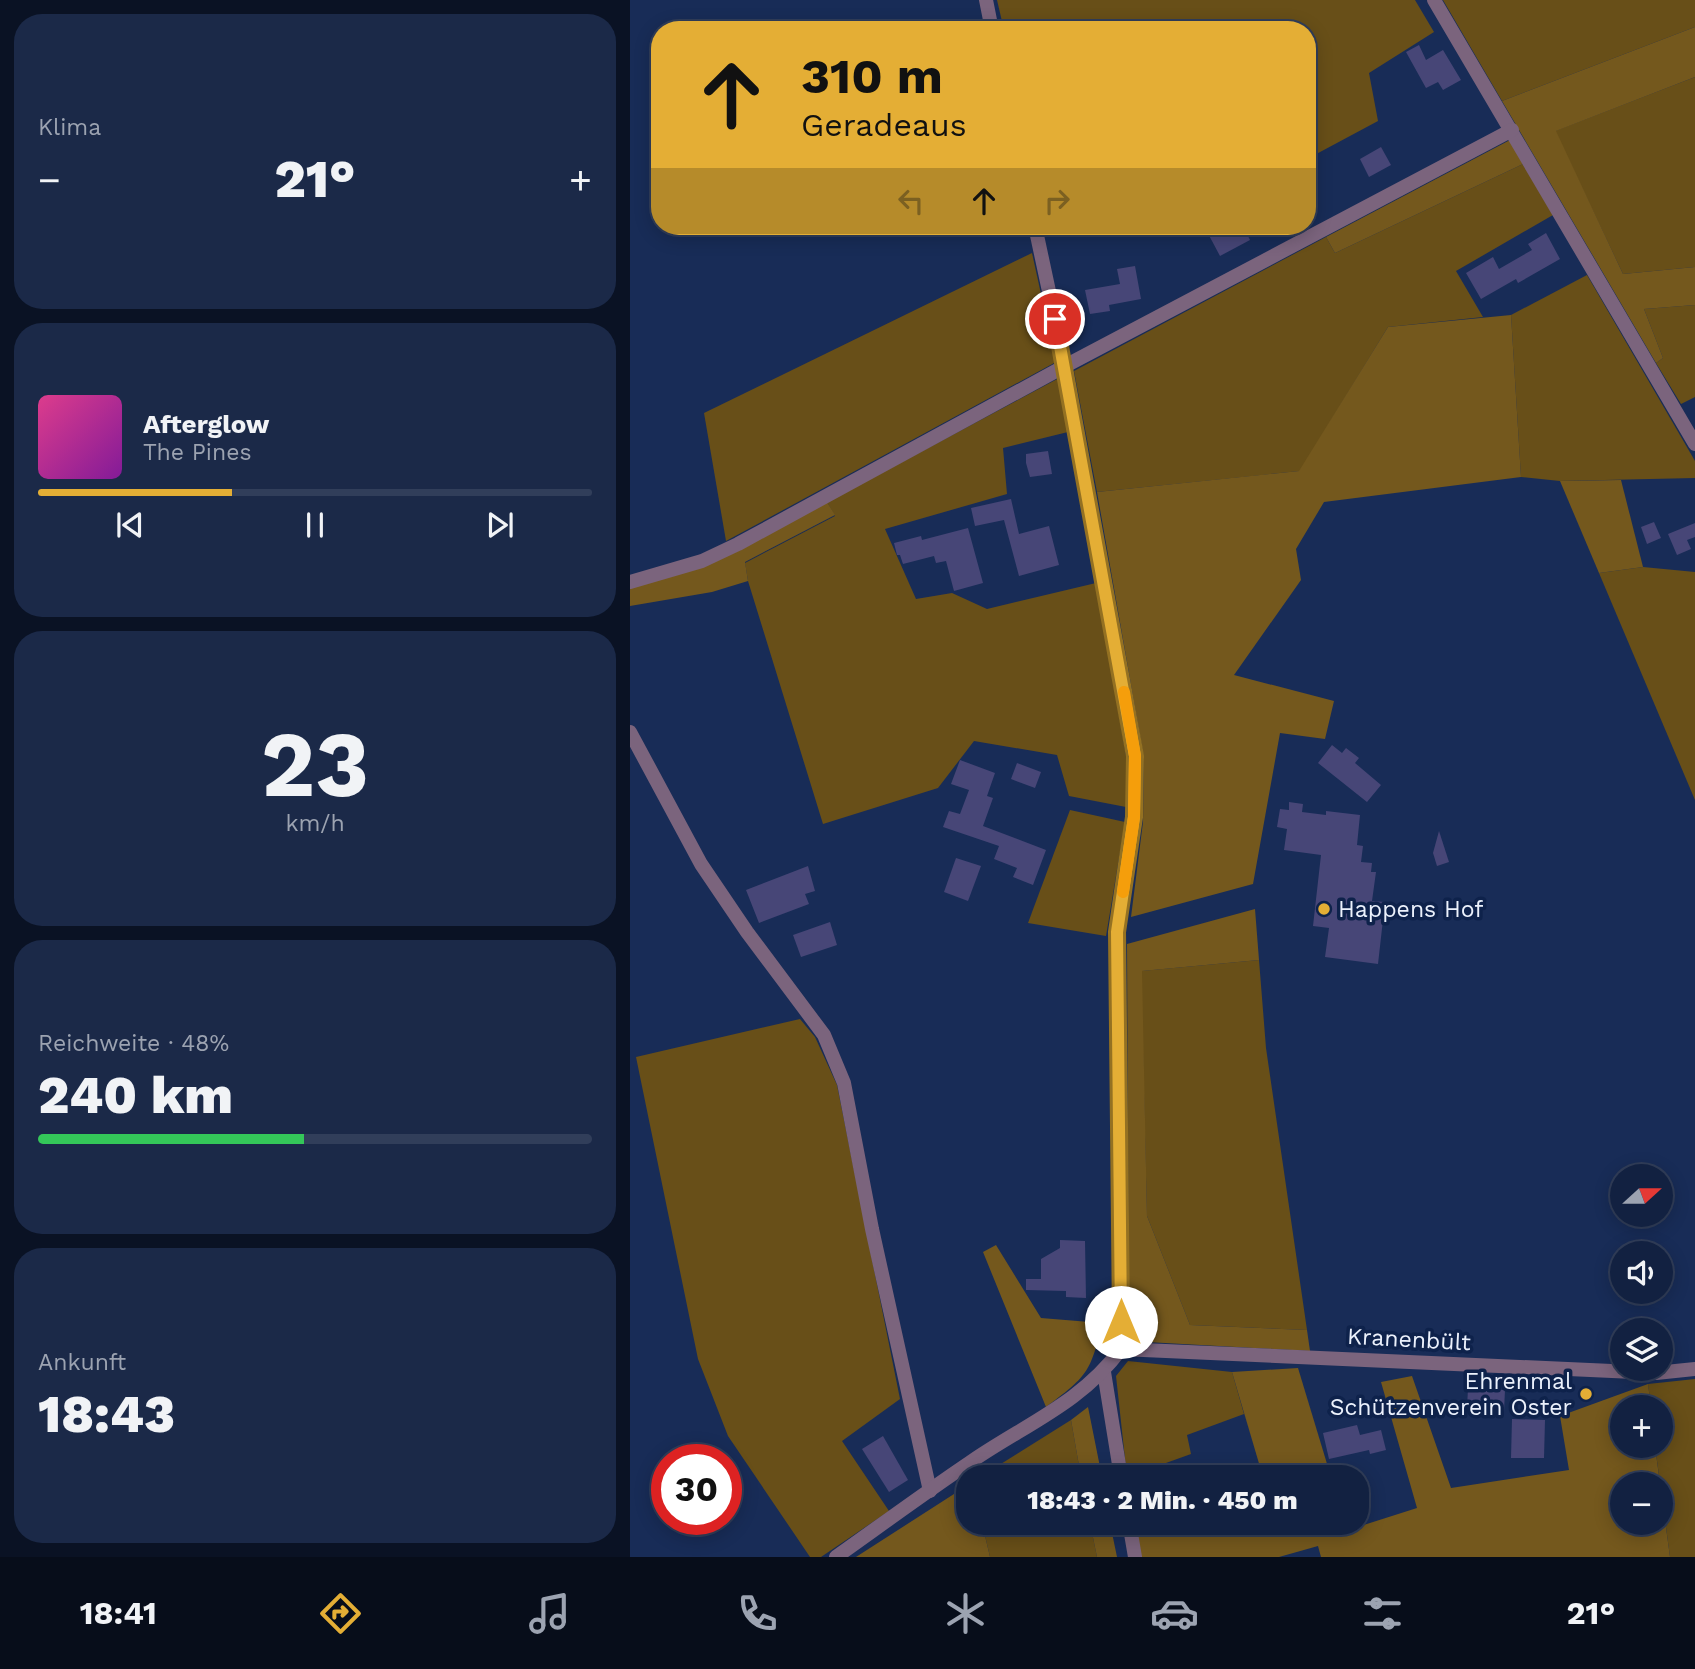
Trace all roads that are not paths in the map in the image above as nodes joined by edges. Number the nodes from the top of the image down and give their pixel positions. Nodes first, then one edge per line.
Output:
1 (986, 0) edge
2 (1434, 0) edge
3 (990, 21) edge
4 (1512, 130) junction
5 (1316, 233) edge
6 (1037, 235) edge
7 (1313, 235) edge
8 (1065, 366) junction
9 (1695, 444) edge
10 (630, 582) edge
11 (630, 733) edge
12 (1121, 1349) junction
13 (1695, 1368) edge
14 (1104, 1373) junction
15 (1120, 1465) edge
16 (930, 1491) junction
17 (1131, 1535) edge
18 (836, 1557) edge
19 (1135, 1557) edge

1 - 3 street
2 - 4 street
4 - 5 street
4 - 9 street
6 - 8 street
7 - 8 street
8 - 10 street
8 - 12 street
11 - 16 street
12 - 13 street, Kranenbült
12 - 14 street
14 - 15 street
14 - 16 street
16 - 18 street
17 - 19 street

